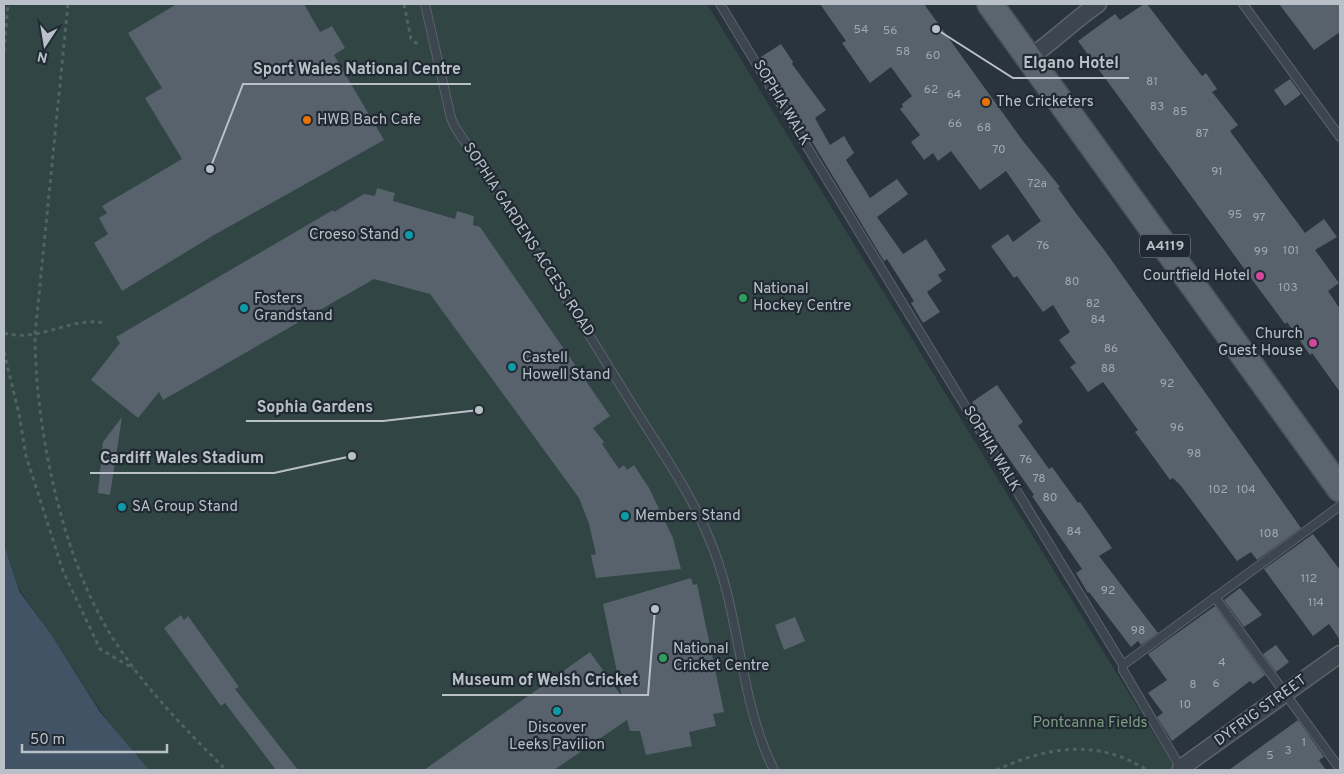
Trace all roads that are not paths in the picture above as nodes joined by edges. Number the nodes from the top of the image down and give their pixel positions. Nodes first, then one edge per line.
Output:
1 (425, 4) edge
2 (720, 4) edge
3 (990, 4) edge
4 (1098, 4) edge
5 (1243, 4) edge
6 (1029, 58) junction
7 (1340, 138) edge
8 (1340, 489) edge
9 (1340, 506) edge
10 (1215, 597) junction
11 (1340, 654) edge
12 (1123, 665) junction
13 (1286, 693) junction
14 (1182, 769) edge
15 (1340, 769) edge
16 (774, 770) edge

1 - 16 lane, SOPHIA GARDENS ACCESS ROAD
2 - 12 lane, SOPHIA WALK
3 - 6 main road, A4119
4 - 6 street
5 - 7 lane
6 - 8 main road, A4119
9 - 10 lane
10 - 12 lane
10 - 13 lane
11 - 13 street, DYFRIG STREET
12 - 14 lane, SOPHIA WALK
13 - 14 street, DYFRIG STREET
13 - 15 lane

